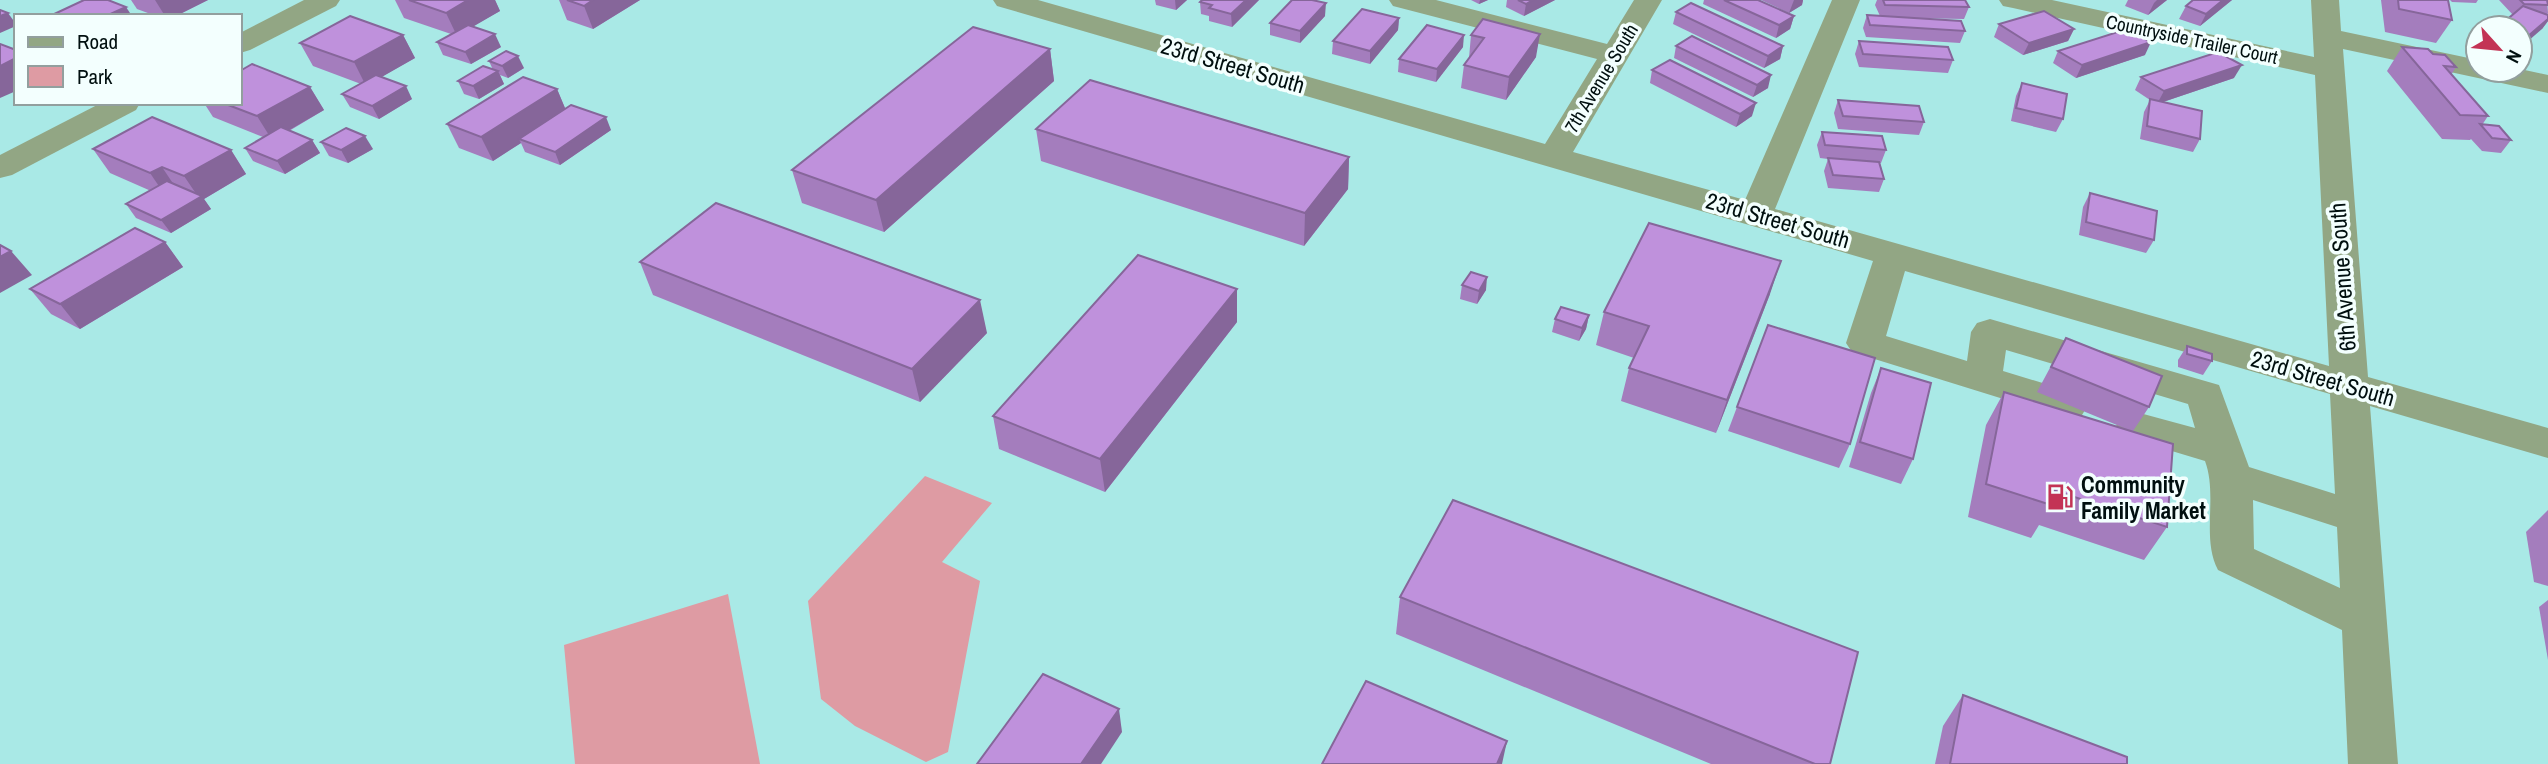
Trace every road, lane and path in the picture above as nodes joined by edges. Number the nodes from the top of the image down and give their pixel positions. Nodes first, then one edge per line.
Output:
1 (326, 0) edge
2 (1007, 0) edge
3 (1402, 0) edge
4 (1648, 0) edge
5 (1846, 0) edge
6 (2013, 0) edge
7 (2328, 35) edge
8 (242, 43) edge
9 (1615, 55) junction
10 (2464, 66) edge
11 (121, 105) edge
12 (1554, 156) junction
13 (0, 167) edge
14 (1756, 213) junction
15 (1893, 254) junction
16 (1994, 283) junction
17 (2095, 312) junction
18 (1990, 332) junction
19 (2090, 361) junction
20 (1983, 379) junction
21 (2349, 386) junction
22 (2068, 405) dead end
23 (2136, 426) edge
24 (2548, 443) edge
25 (2227, 465) junction
26 (2357, 517) junction
27 (2364, 620) junction
28 (2373, 764) edge

1 - 8 street
2 - 12 street, 23rd Street South
3 - 9 street
4 - 9 street, 7th Avenue South
5 - 14 street
6 - 7 street, Countryside Trailer Court
7 - 10 street, Countryside Trailer Court
7 - 21 street, 6th Avenue South
9 - 12 street, 7th Avenue South
11 - 13 street
12 - 14 street, 23rd Street South
14 - 15 street, 23rd Street South
15 - 16 street, 23rd Street South
15 - 20 street
16 - 17 street, 23rd Street South
16 - 18 street
17 - 19 street
17 - 21 street, 23rd Street South
18 - 19 street
18 - 20 street
19 - 25 street
20 - 22 street
21 - 24 street, 23rd Street South
21 - 26 street, 6th Avenue South
23 - 25 street
25 - 26 street
25 - 27 street
26 - 27 street, 6th Avenue South
27 - 28 street, 6th Avenue South

